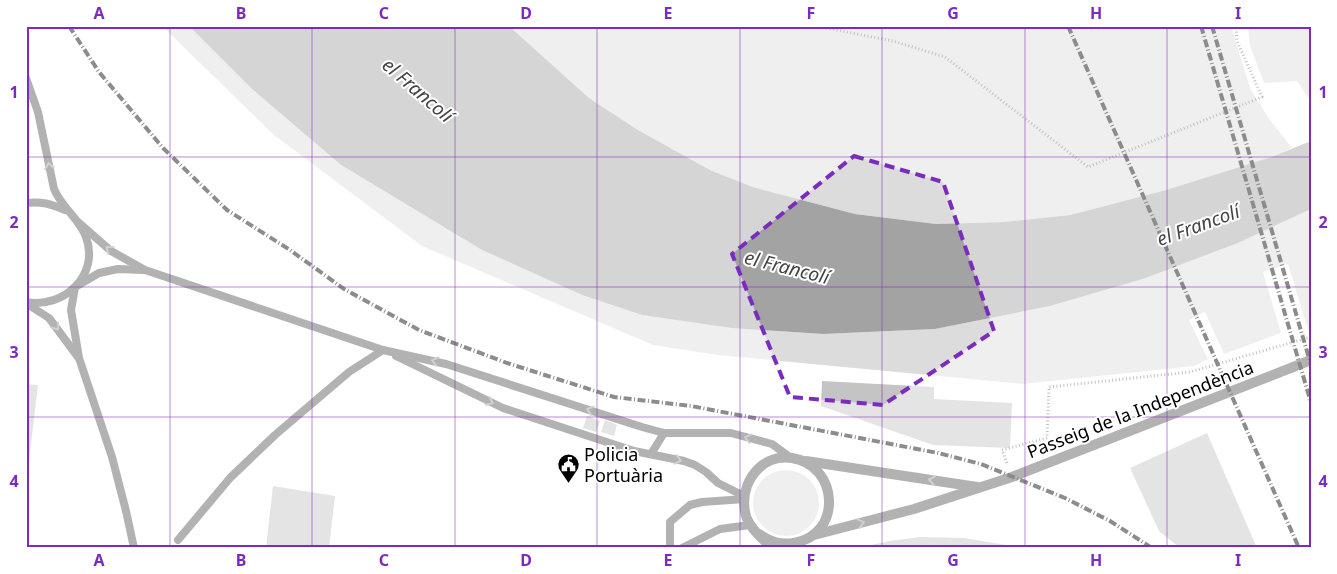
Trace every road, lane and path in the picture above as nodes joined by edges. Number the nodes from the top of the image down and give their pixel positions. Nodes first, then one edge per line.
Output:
1 (816, 26) edge
2 (1236, 26) edge
3 (26, 78) edge
4 (26, 197) edge
5 (38, 202) junction
6 (26, 203) edge
7 (66, 210) junction
8 (78, 222) junction
9 (145, 270) junction
10 (75, 287) junction
11 (26, 303) edge
12 (1311, 337) edge
13 (383, 350) junction
14 (79, 358) junction
15 (1311, 360) edge
16 (664, 433) junction
17 (651, 454) junction
18 (796, 459) junction
19 (1012, 477) junction
20 (980, 488) junction
21 (744, 497) junction
22 (750, 524) junction
23 (759, 534) junction
24 (178, 540) dead end
25 (810, 540) edge
26 (134, 548) edge
27 (670, 548) edge
28 (682, 548) edge
29 (772, 548) edge

1 - 2 path
7 -> 3 lane
4 - 5 lane
5 - 6 lane
5 - 7 lane
7 - 8 lane
9 -> 8 lane
8 - 10 lane
9 - 10 lane
9 - 13 lane
10 - 11 lane
10 - 14 lane
11 -> 14 lane
12 - 19 path
16 -> 13 lane
13 -> 17 lane
13 - 24 lane
14 - 26 lane
15 - 19 street, Passeig de la Independència
16 - 17 lane
18 -> 16 lane
17 -> 21 lane
20 -> 18 street, Passeig de la Independència
18 - 21 street
18 - 25 street
19 - 20 street, Passeig de la Independència
25 -> 20 street, Passeig de la Independència
21 - 22 street
21 - 27 lane
22 - 23 street
22 - 28 lane
23 - 25 street
23 - 29 street

